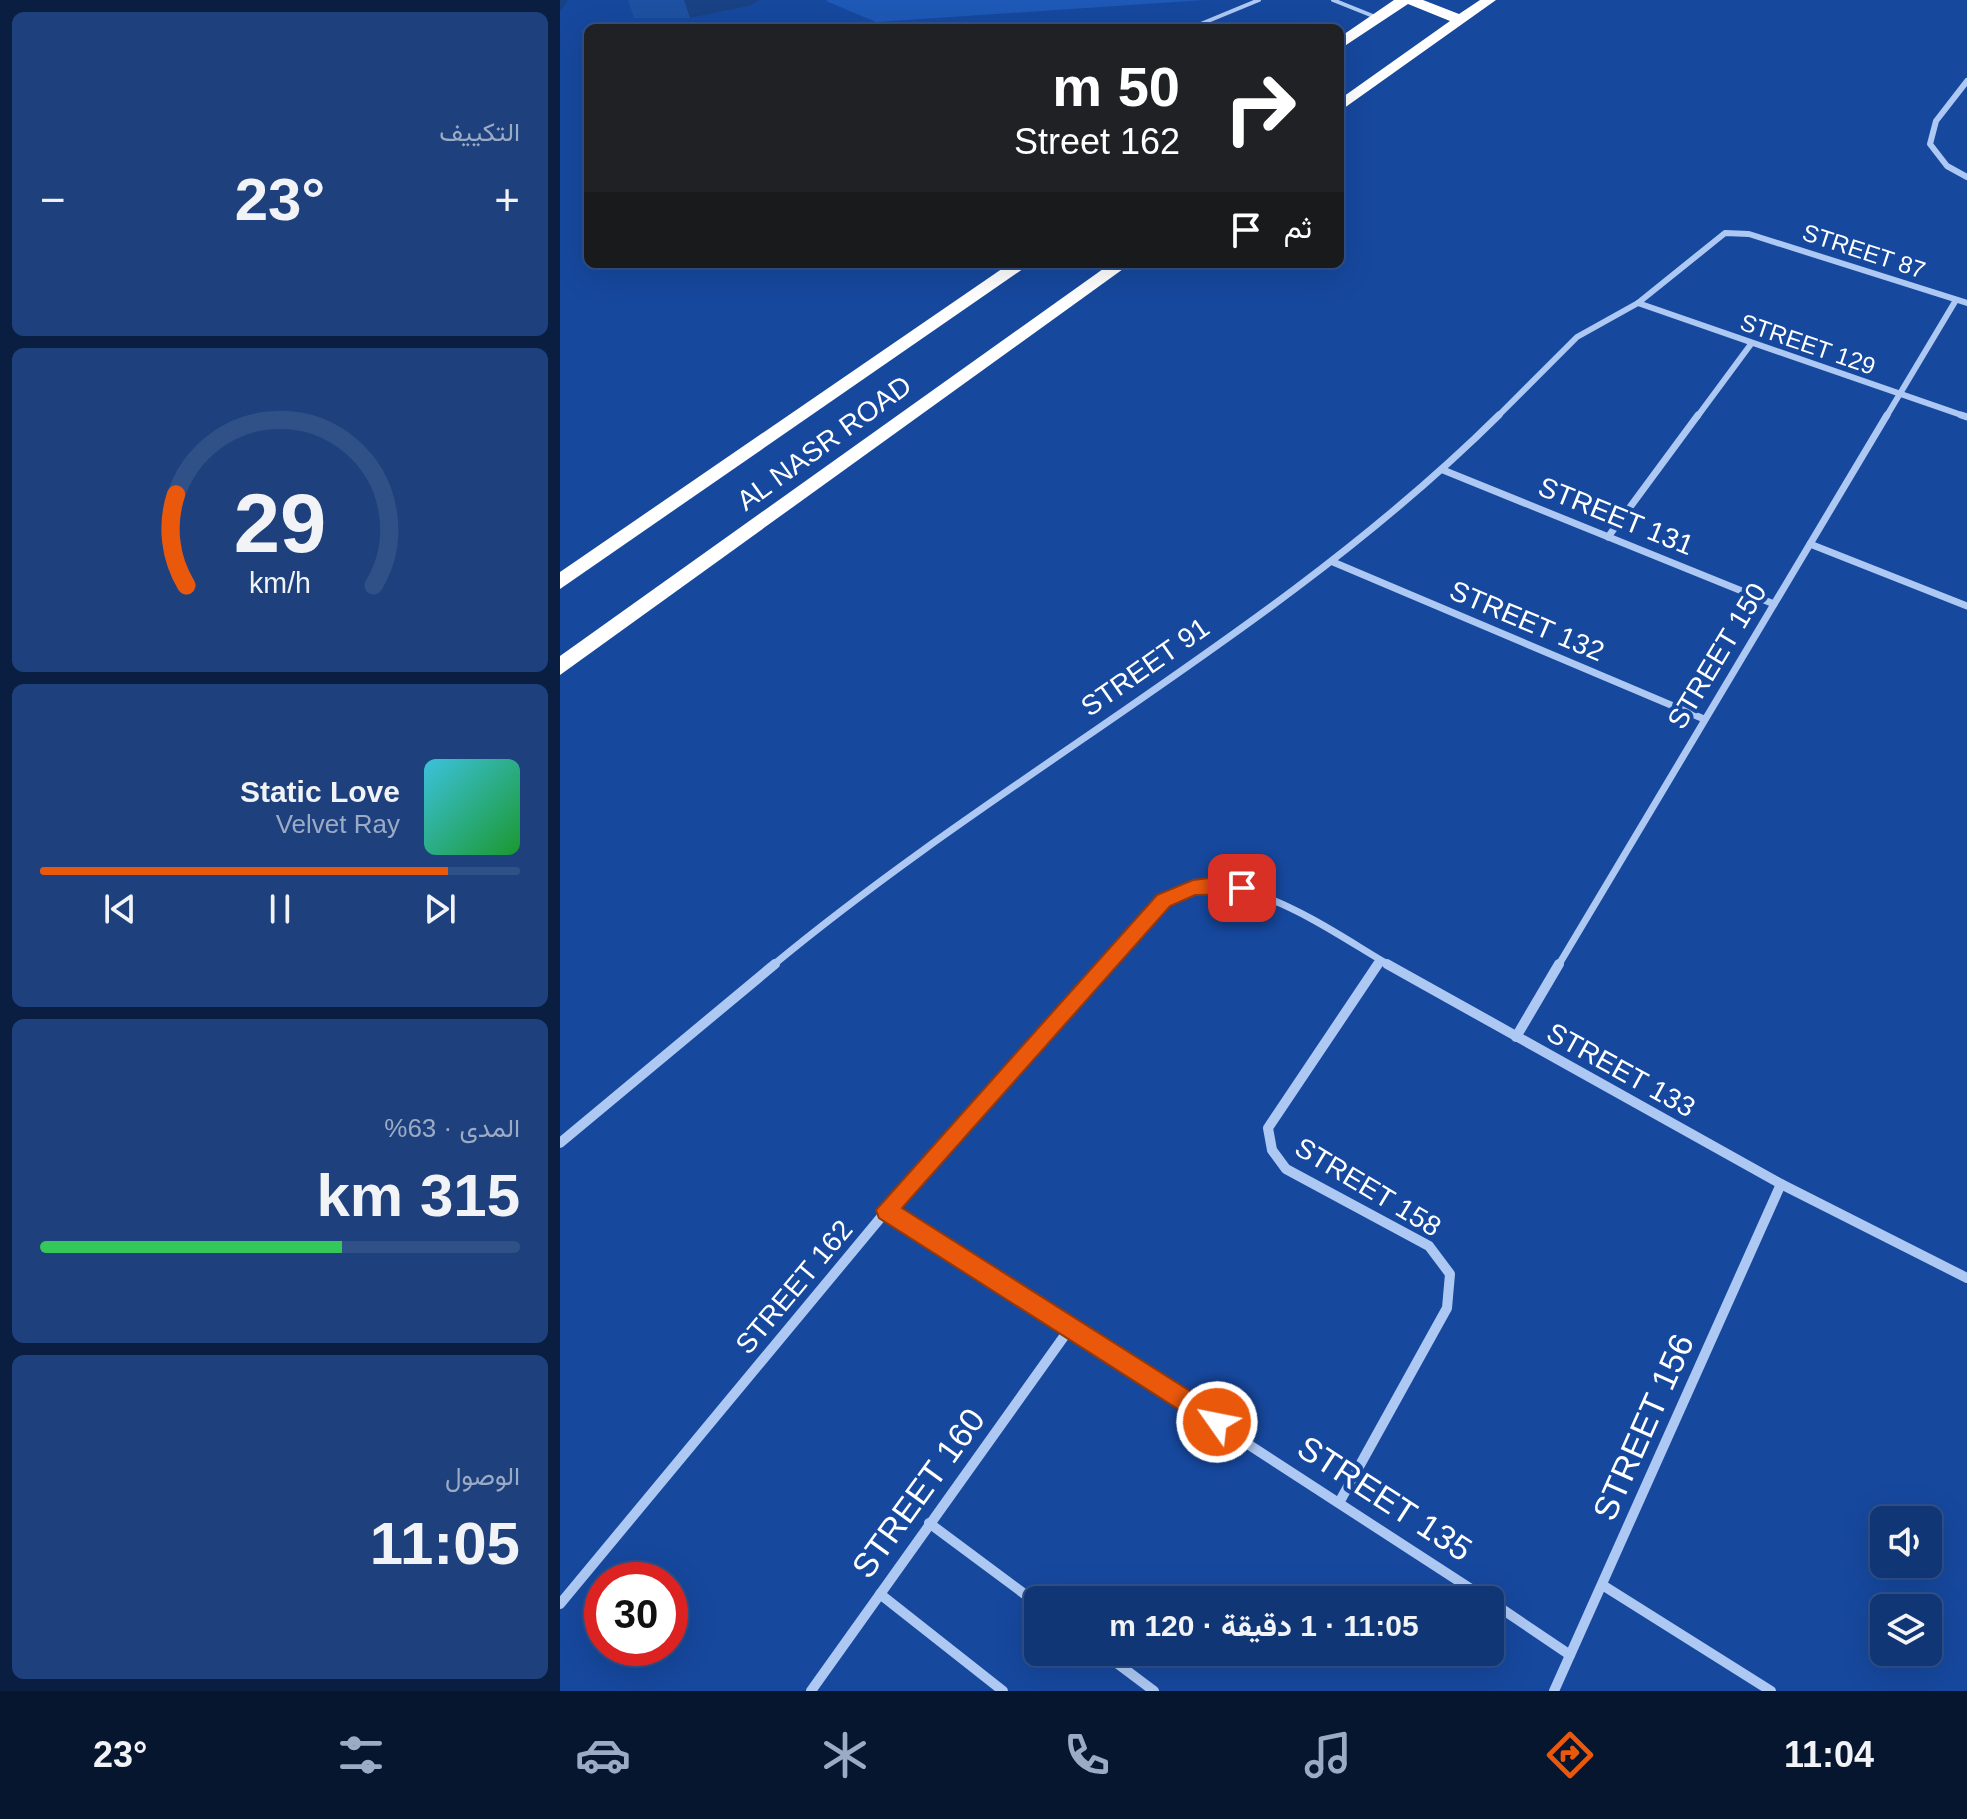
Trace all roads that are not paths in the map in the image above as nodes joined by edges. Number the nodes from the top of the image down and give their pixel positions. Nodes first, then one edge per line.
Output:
1 (1259, 0) edge
2 (1333, 0) edge
3 (1404, 0) edge
4 (1410, 0) edge
5 (1489, 0) edge
6 (1378, 18) junction
7 (1461, 20) junction
8 (1201, 24) edge
9 (1344, 41) edge
10 (1967, 81) edge
11 (1344, 103) edge
12 (1967, 177) edge
13 (1749, 234) joint
14 (1015, 268) edge
15 (1115, 268) edge
16 (1956, 300) junction
17 (1638, 303) junction
18 (1967, 303) edge
19 (1751, 344) junction
20 (1900, 394) junction
21 (1967, 417) edge
22 (1443, 470) junction
23 (1608, 537) junction
24 (1810, 544) junction
25 (1333, 562) junction
26 (560, 582) edge
27 (1774, 604) junction
28 (1967, 606) edge
29 (560, 667) edge
30 (1704, 719) junction
31 (1258, 892) joint
32 (1379, 962) junction
33 (1516, 1037) junction
34 (560, 1143) edge
35 (1781, 1184) junction
36 (887, 1210) junction
37 (1967, 1278) edge
38 (1070, 1328) junction
39 (1340, 1501) junction
40 (929, 1523) junction
41 (1467, 1586) edge
42 (1604, 1586) junction
43 (880, 1594) junction
44 (1024, 1594) edge
45 (560, 1604) edge
46 (1504, 1611) edge
47 (1570, 1655) junction
48 (1121, 1666) edge
49 (811, 1691) edge
50 (1003, 1691) edge
51 (1154, 1691) edge
52 (1554, 1691) edge
53 (1771, 1691) edge

1 - 8 lane
2 - 6 lane
3 - 6 highway
4 - 7 highway
5 - 7 highway
6 - 9 highway
7 - 11 highway
10 - 12 street
13 - 16 street, STREET 87
13 - 17 street, STREET 91
14 - 26 highway, AL NASR ROAD
15 - 29 highway, AL NASR ROAD
16 - 18 street, STREET 87
16 - 20 street, STREET 150
17 - 19 street, STREET 129
17 - 22 street, STREET 91
19 - 20 street, STREET 129
19 - 23 street
20 - 21 street, STREET 129
20 - 24 street, STREET 150
22 - 23 street, STREET 131
22 - 25 street, STREET 91
23 - 27 street, STREET 131
24 - 27 street, STREET 150
24 - 28 street
25 - 30 street, STREET 132
25 - 34 street, STREET 91
27 - 30 street, STREET 150
30 - 33 street, STREET 150
31 - 32 street, STREET 133
31 - 36 street, STREET 162
32 - 33 street, STREET 133
32 - 39 street, STREET 158
33 - 35 street, STREET 133
35 - 37 street, STREET 133
35 - 42 street, STREET 156
36 - 38 street, STREET 135
36 - 45 street, STREET 162
38 - 39 street, STREET 135
38 - 40 street, STREET 160
39 - 41 street, STREET 135
40 - 43 street, STREET 160
40 - 44 street
42 - 47 street, STREET 156
42 - 53 street
43 - 49 street, STREET 160
43 - 50 street
46 - 47 street, STREET 135
47 - 52 street, STREET 156
48 - 51 street

